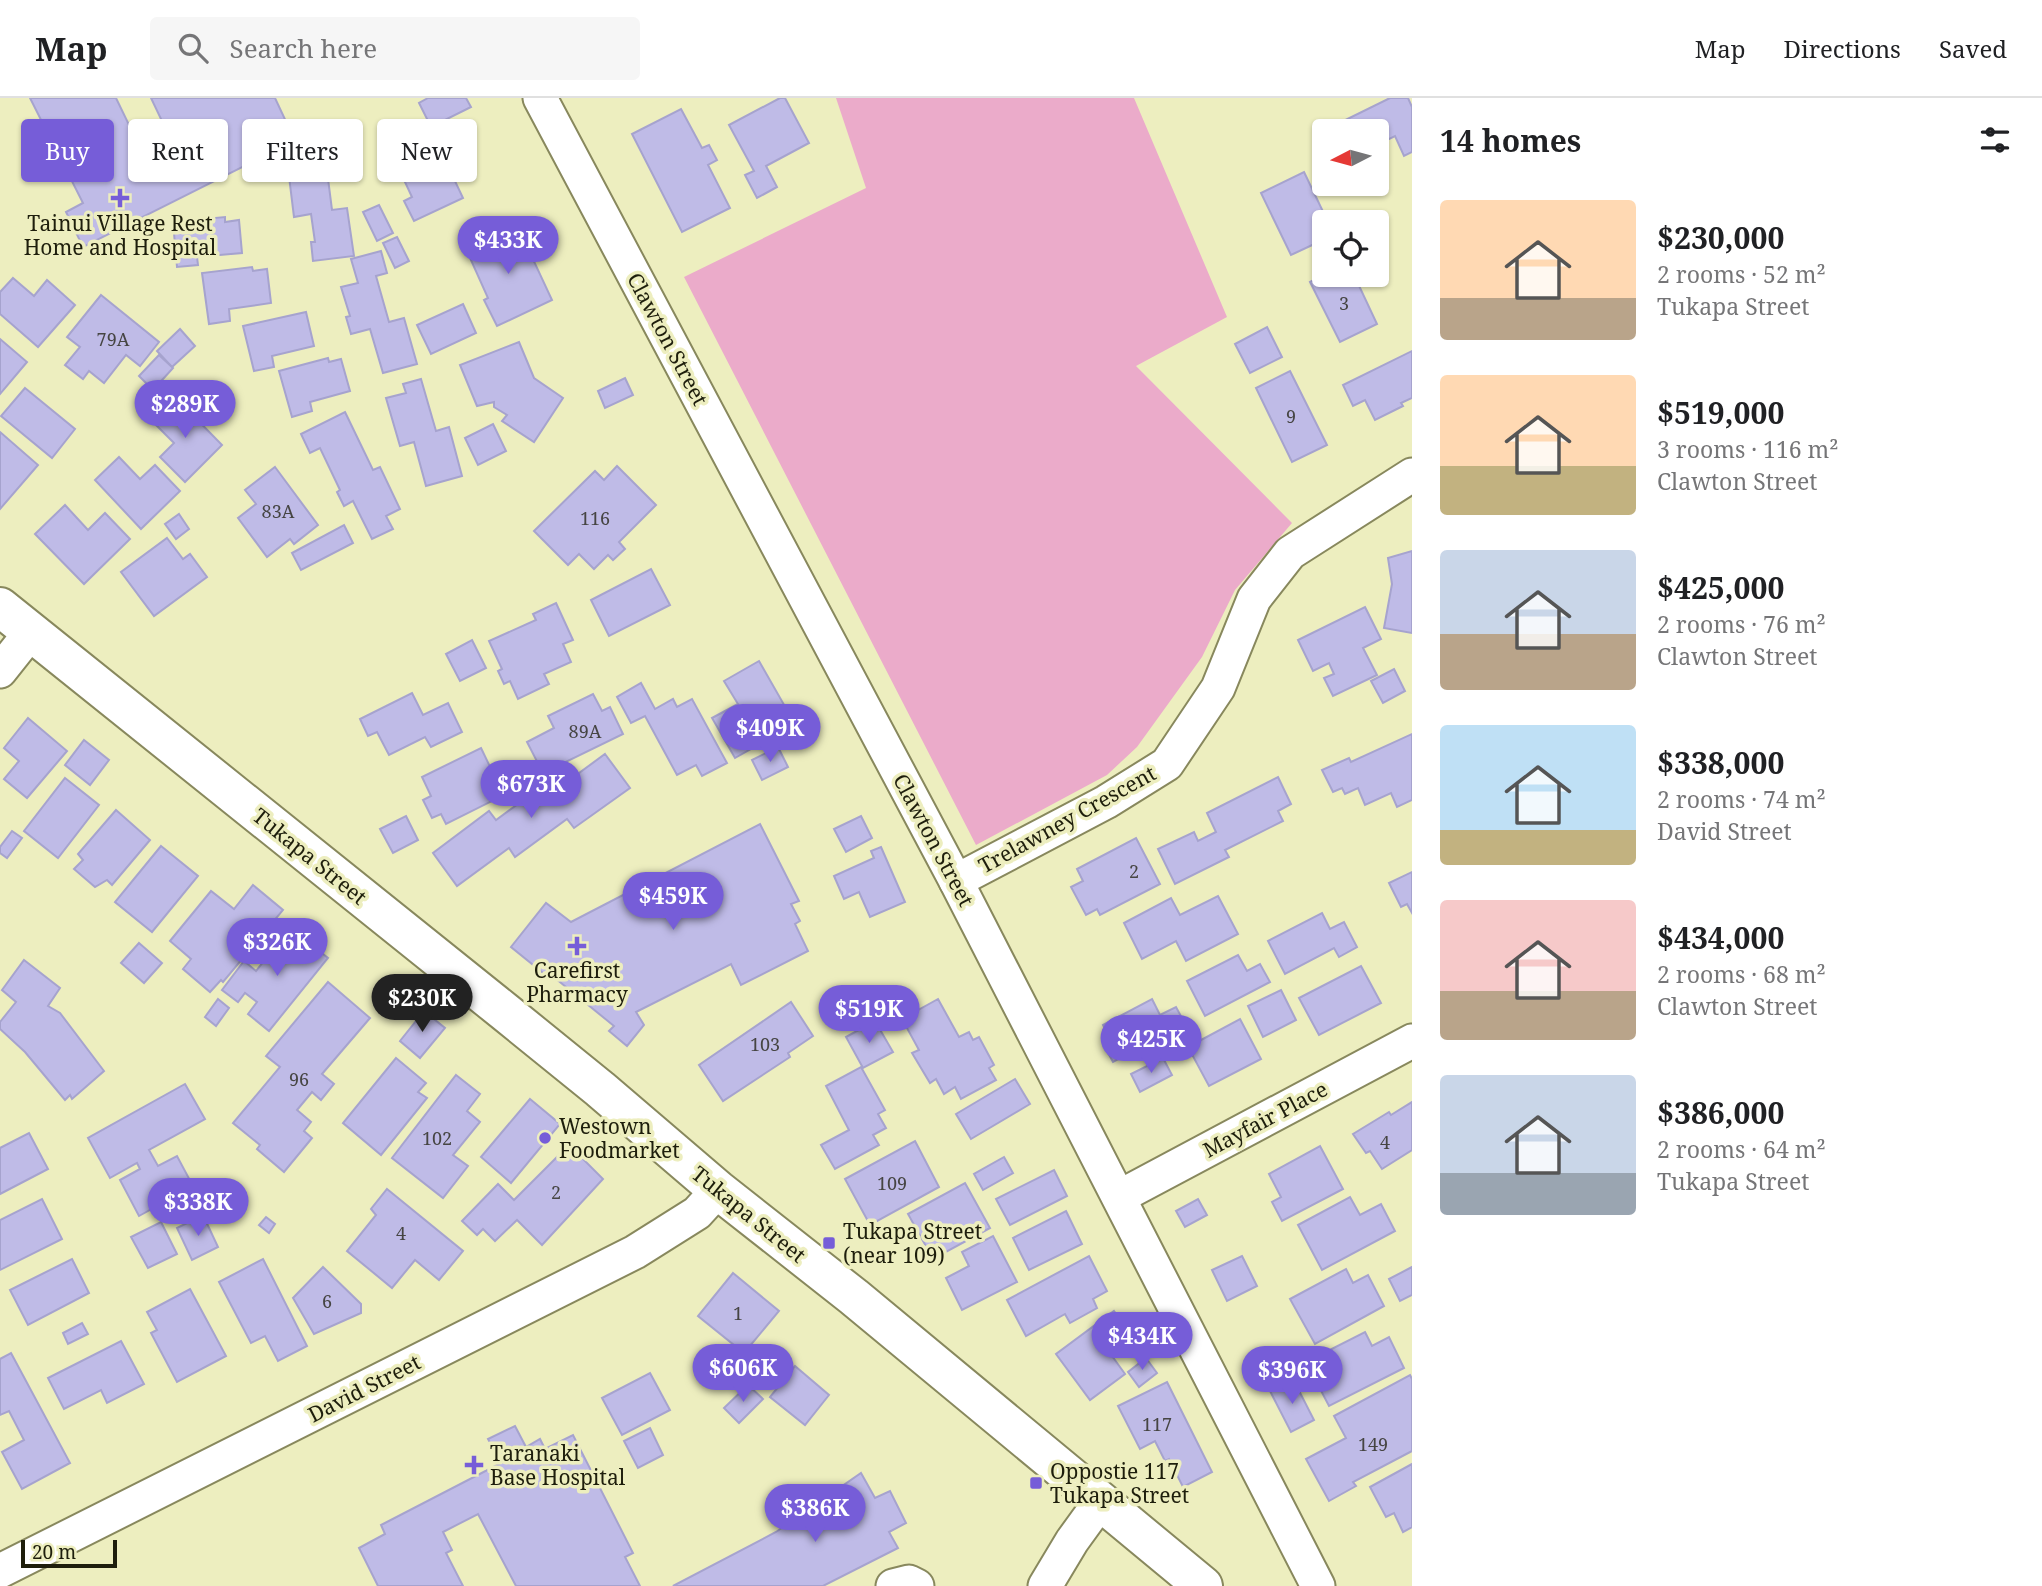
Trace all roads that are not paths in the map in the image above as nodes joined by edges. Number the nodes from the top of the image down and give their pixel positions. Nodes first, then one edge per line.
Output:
1 (540, 98) edge
2 (1412, 475) edge
3 (0, 607) edge
4 (31, 632) junction
5 (0, 671) edge
6 (956, 881) junction
7 (1412, 1041) edge
8 (718, 1190) junction
9 (1119, 1197) junction
10 (1101, 1502) junction
11 (0, 1571) edge
12 (893, 1586) edge
13 (917, 1586) edge
14 (1045, 1586) edge
15 (1203, 1586) edge
16 (1318, 1586) edge

1 - 6 street, Clawton Street
2 - 6 street, Trelawney Crescent
3 - 4 main road, Tukapa Street
4 - 5 street
4 - 8 main road, Tukapa Street
6 - 9 street, Clawton Street
7 - 9 street, Mayfair Place
8 - 10 main road, Tukapa Street
8 - 11 street, David Street
9 - 16 street, Clawton Street
10 - 14 street
10 - 15 main road, Tukapa Street
12 - 13 street

